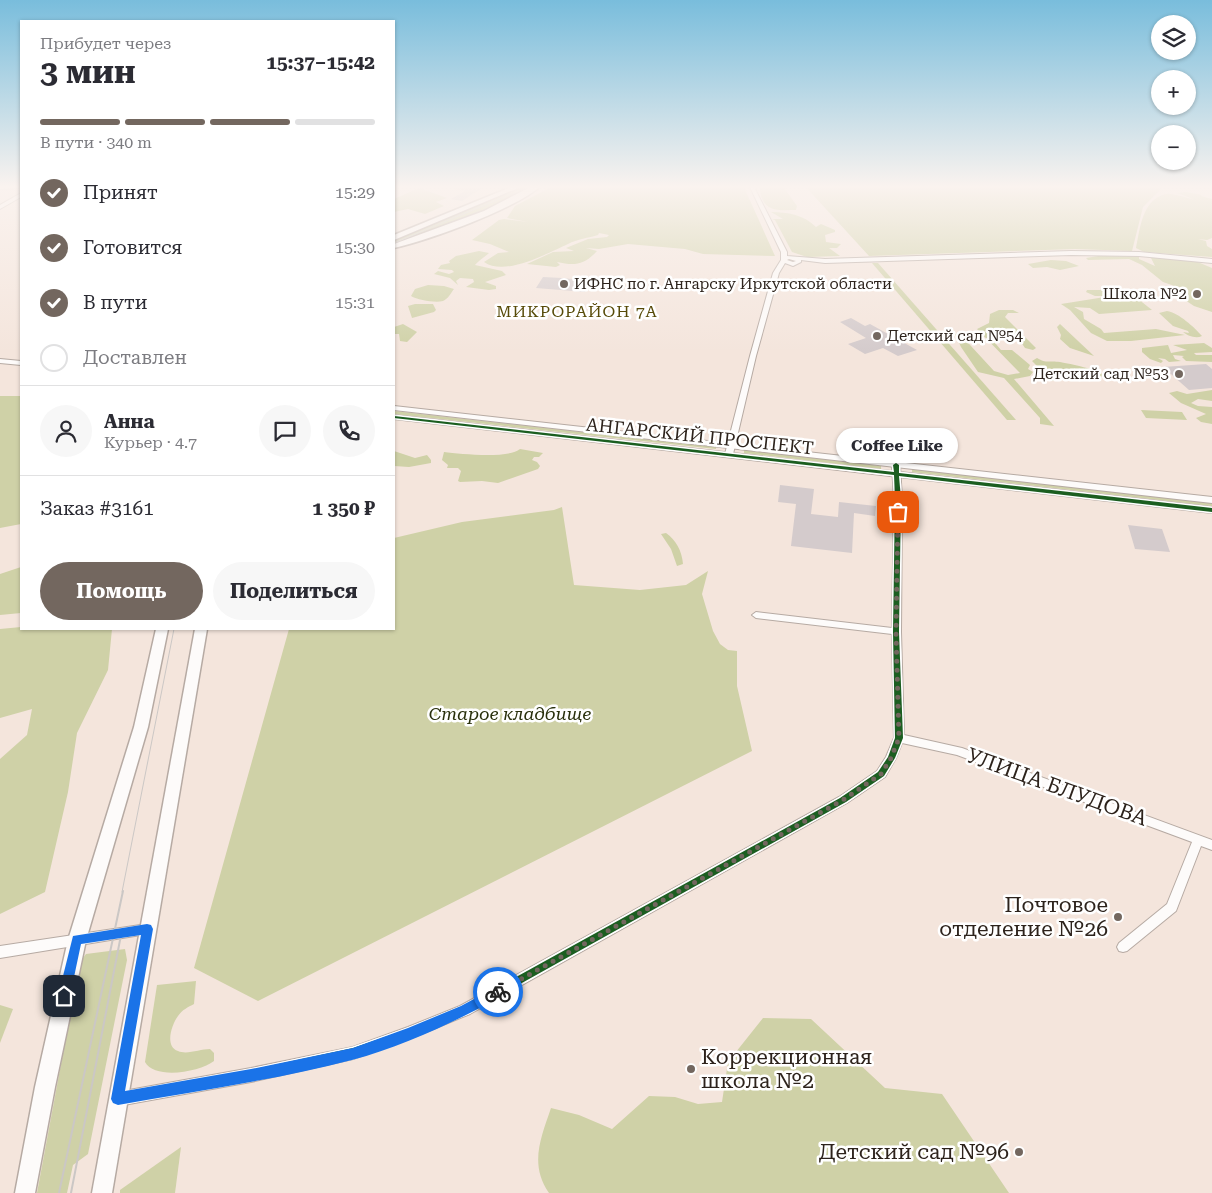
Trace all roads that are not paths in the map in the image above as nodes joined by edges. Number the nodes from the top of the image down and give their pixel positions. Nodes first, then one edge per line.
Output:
1 (410, 241) edge
2 (778, 241) edge
3 (395, 246) edge
4 (784, 252) junction
5 (784, 260) junction
6 (795, 261) junction
7 (838, 261) joint
8 (1212, 261) edge
9 (776, 273) junction
10 (0, 361) edge
11 (20, 363) edge
12 (395, 408) edge
13 (395, 417) edge
14 (729, 450) junction
15 (897, 469) junction
16 (1212, 500) edge
17 (1212, 510) edge
18 (756, 615) dead end
19 (162, 630) edge
20 (201, 630) edge
21 (896, 632) junction
22 (899, 738) junction
23 (1198, 840) junction
24 (1212, 845) edge
25 (147, 929) junction
26 (77, 940) junction
27 (1123, 947) dead end
28 (0, 952) edge
29 (118, 1099) junction
30 (26, 1193) edge
31 (102, 1193) edge

1 - 3 main road
2 - 4 street
4 - 5 street
4 - 6 street
5 - 6 street
5 - 9 street
6 - 7 street
6 - 9 street
7 - 8 street
9 - 14 street
10 - 11 street
12 - 14 street, АНГАРСКИЙ ПРОСПЕКТ
13 - 14 street, АНГАРСКИЙ ПРОСПЕКТ
14 - 15 street, АНГАРСКИЙ ПРОСПЕКТ
15 - 16 street, АНГАРСКИЙ ПРОСПЕКТ
15 - 17 street, АНГАРСКИЙ ПРОСПЕКТ
15 - 21 street
18 - 21 street
19 - 26 main road
20 - 25 main road
21 - 22 street
22 - 23 street, УЛИЦА БЛУДОВА
22 - 29 street
23 - 24 street, УЛИЦА БЛУДОВА
23 - 27 street
25 - 26 street
25 - 29 main road
26 - 28 street
26 - 30 main road
29 - 31 main road

